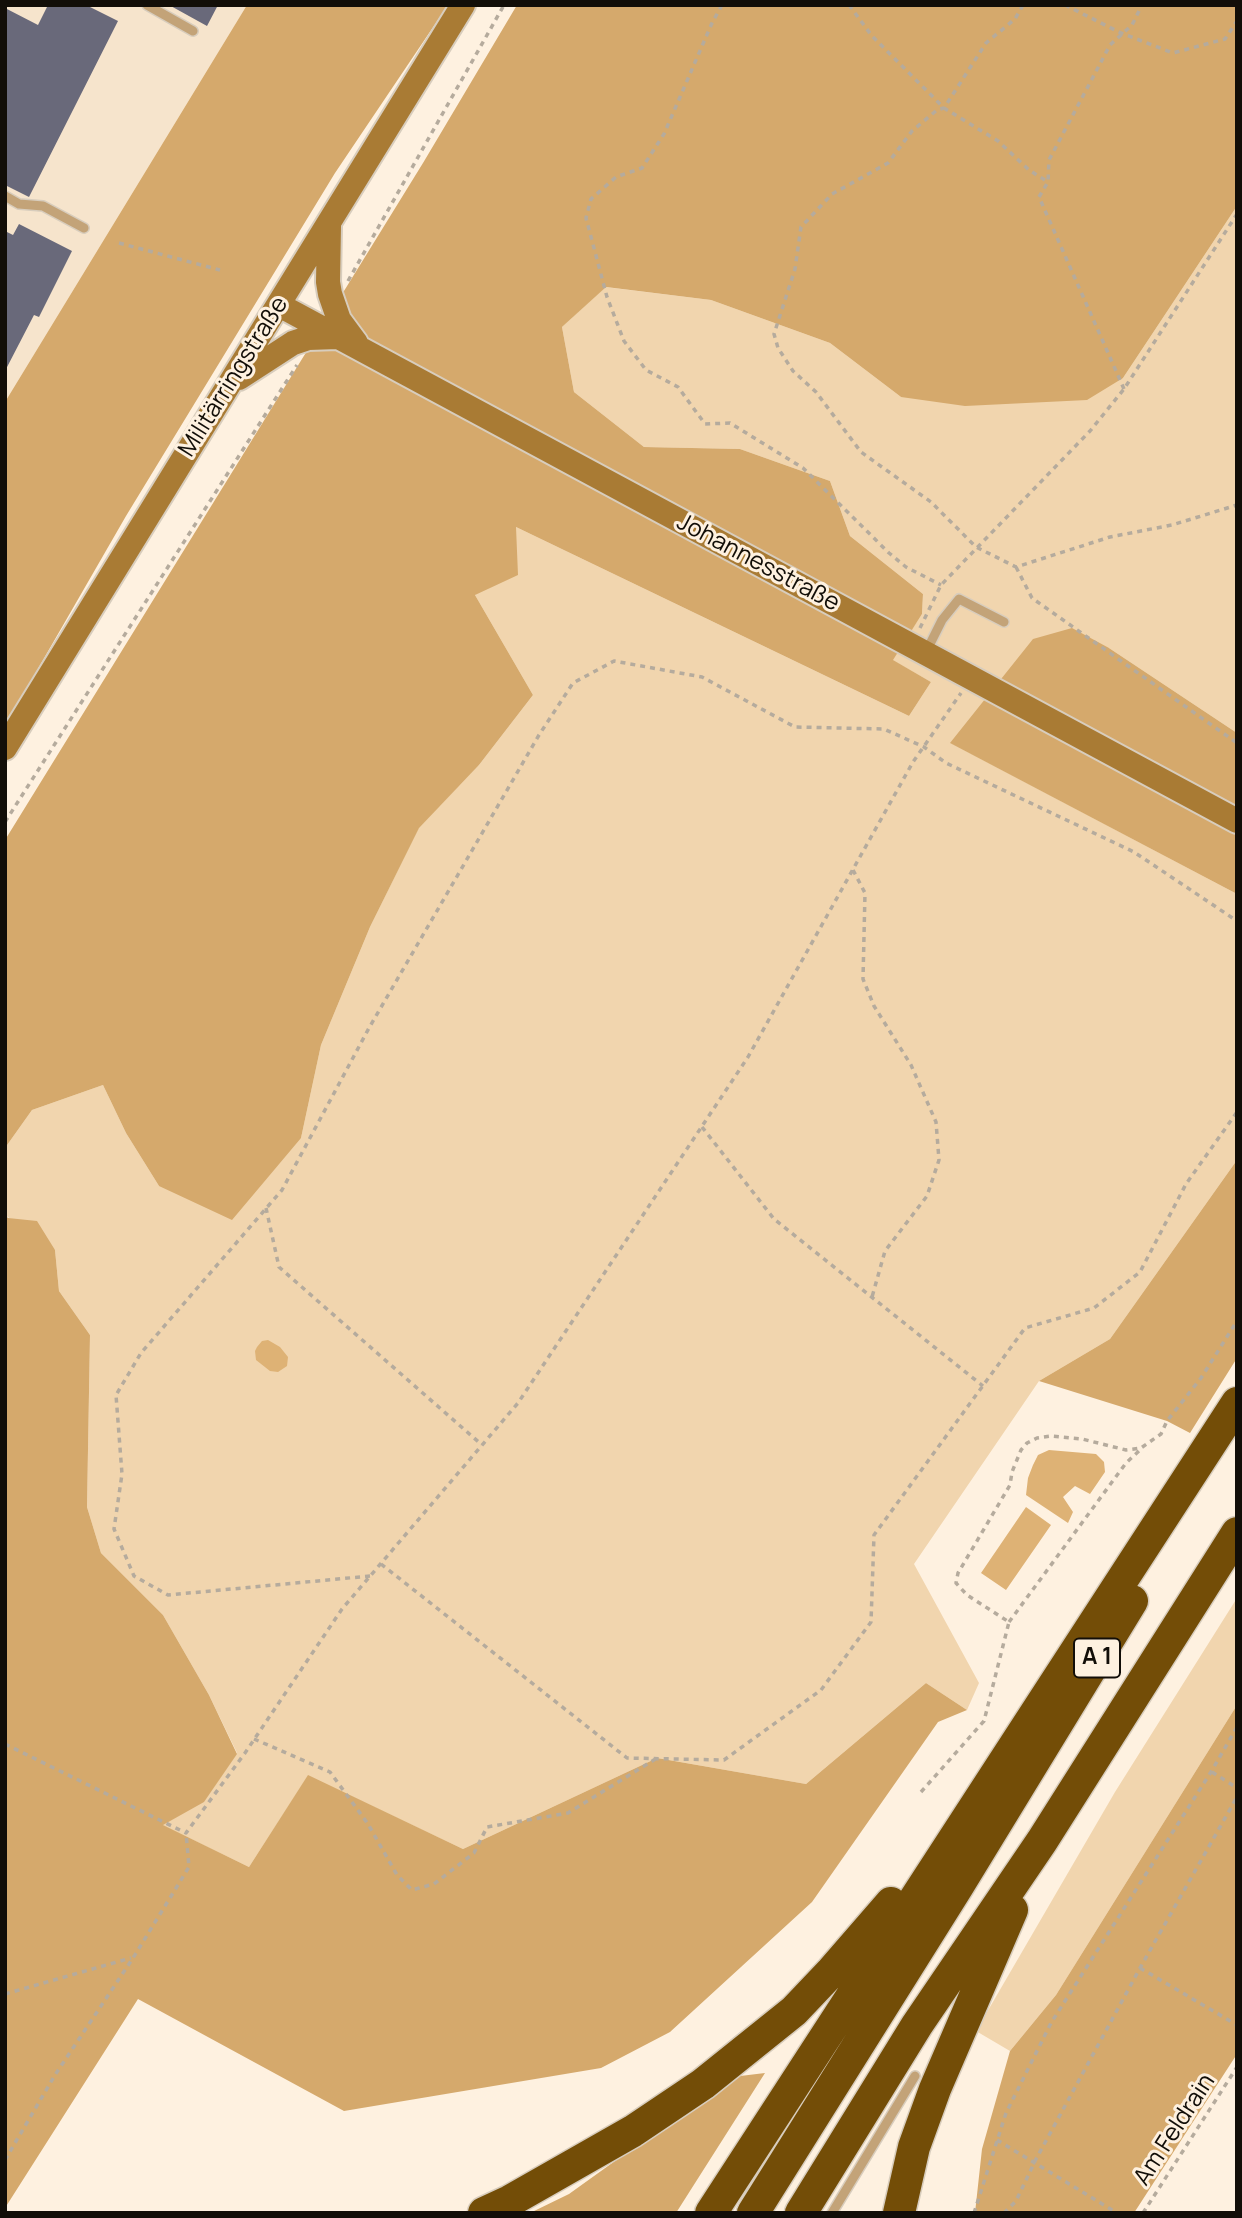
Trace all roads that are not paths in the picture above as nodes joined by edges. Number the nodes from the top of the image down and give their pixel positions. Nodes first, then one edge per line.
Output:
1 (147, 5) edge
2 (463, 5) edge
3 (193, 31) dead end
4 (5, 196) edge
5 (329, 223) junction
6 (84, 228) dead end
7 (279, 305) junction
8 (339, 337) junction
9 (361, 349) junction
10 (230, 384) junction
11 (1004, 622) dead end
12 (920, 650) junction
13 (5, 748) edge
14 (1237, 821) edge
15 (1237, 1403) edge
16 (1237, 1430) edge
17 (1237, 1533) edge
18 (993, 1777) junction
19 (1042, 1841) junction
20 (915, 2076) dead end
21 (484, 2213) edge
22 (711, 2213) edge
23 (753, 2213) edge
24 (801, 2213) edge
25 (832, 2213) edge
26 (899, 2213) edge

1 - 3 lane
2 - 5 main road, Militärringstraße
4 - 6 lane
5 - 7 main road, Militärringstraße
5 - 9 main road
7 - 8 main road, Johannesstraße
7 - 10 main road, Militärringstraße
8 - 9 main road, Johannesstraße
8 - 10 main road
9 - 12 main road, Johannesstraße
10 - 13 main road, Militärringstraße
11 - 12 lane
12 - 14 main road, Johannesstraße
15 - 18 highway
16 - 23 highway, A 1
17 - 19 highway, A 1
18 - 21 highway
18 - 22 highway
19 - 24 highway, A 1
19 - 26 highway
20 - 25 lane

